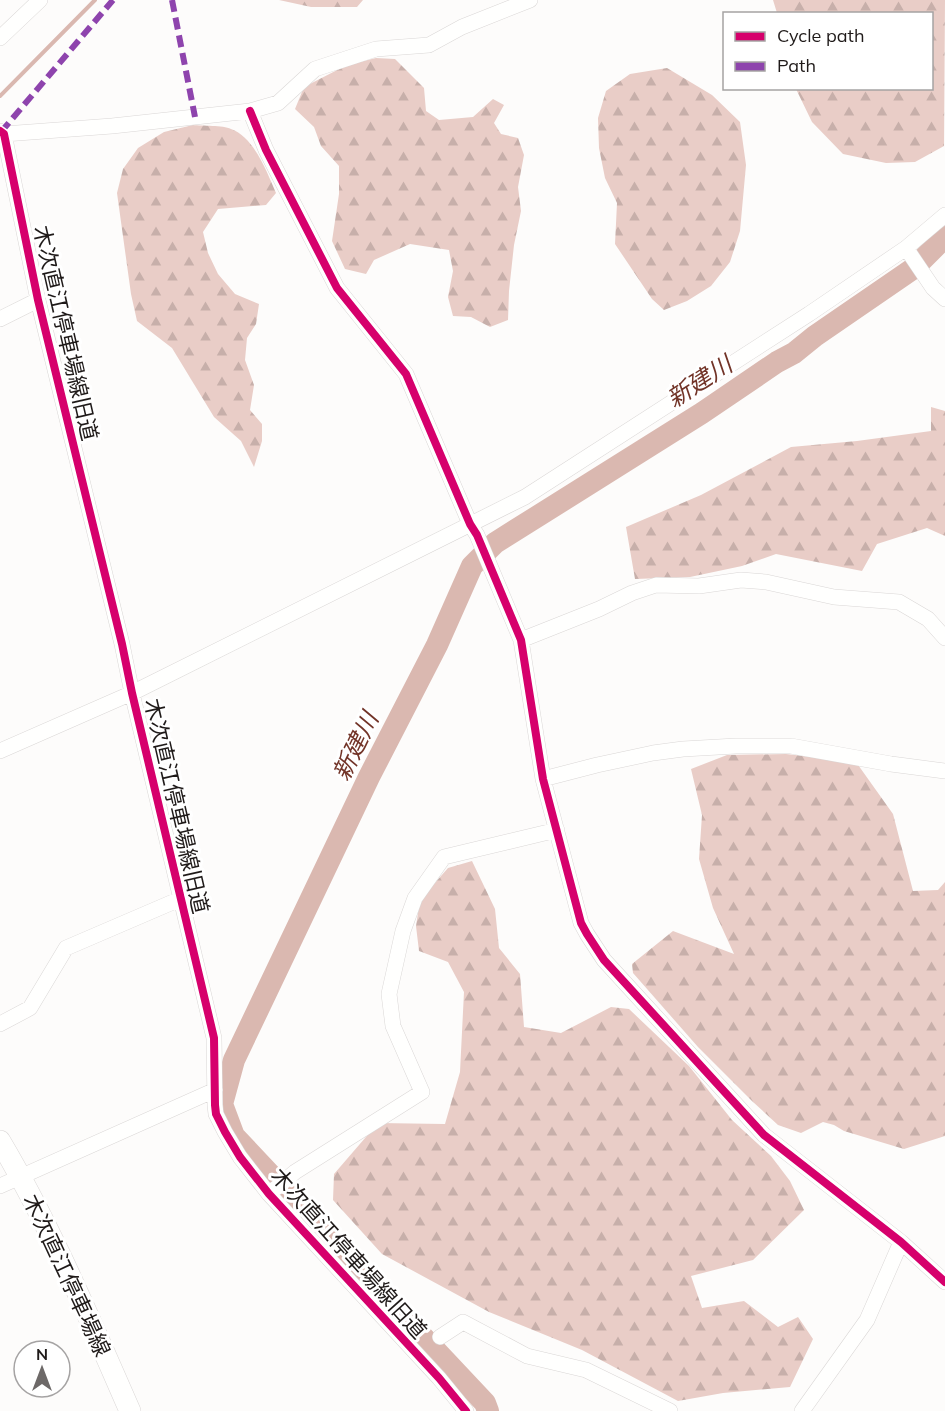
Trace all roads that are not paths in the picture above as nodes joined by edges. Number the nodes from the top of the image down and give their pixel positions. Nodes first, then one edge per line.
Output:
1 (40, 0) edge
2 (530, 0) edge
3 (0, 38) edge
4 (250, 111) junction
5 (2, 133) edge
6 (945, 215) edge
7 (908, 252) junction
8 (945, 299) edge
9 (38, 300) junction
10 (0, 319) edge
11 (473, 530) junction
12 (945, 638) edge
13 (520, 640) junction
14 (132, 693) junction
15 (0, 750) edge
16 (945, 771) edge
17 (543, 779) junction
18 (557, 830) junction
19 (180, 899) junction
20 (0, 1024) edge
21 (215, 1090) junction
22 (0, 1141) edge
23 (21, 1177) junction
24 (0, 1186) edge
25 (269, 1194) junction
26 (901, 1242) junction
27 (945, 1282) edge
28 (440, 1337) dead end
29 (130, 1411) edge
30 (466, 1411) edge
31 (670, 1411) edge
32 (802, 1411) edge

1 - 3 street
2 - 4 street
4 - 5 street
4 - 11 street
5 - 9 street, 木次直江停車場線旧道
6 - 7 street
7 - 8 street
7 - 11 street
9 - 10 street
9 - 14 street, 木次直江停車場線旧道
11 - 13 street
11 - 14 street
12 - 13 street
13 - 17 street
14 - 15 street
14 - 19 street, 木次直江停車場線旧道
16 - 17 street
17 - 18 street
18 - 25 street
18 - 26 street
19 - 20 street
19 - 21 street, 木次直江停車場線旧道
21 - 23 street
21 - 25 street, 木次直江停車場線旧道
22 - 23 main road, 木次直江停車場線
23 - 24 street
23 - 29 main road, 木次直江停車場線
25 - 30 street, 木次直江停車場線旧道
26 - 27 street
26 - 32 street
28 - 31 street

